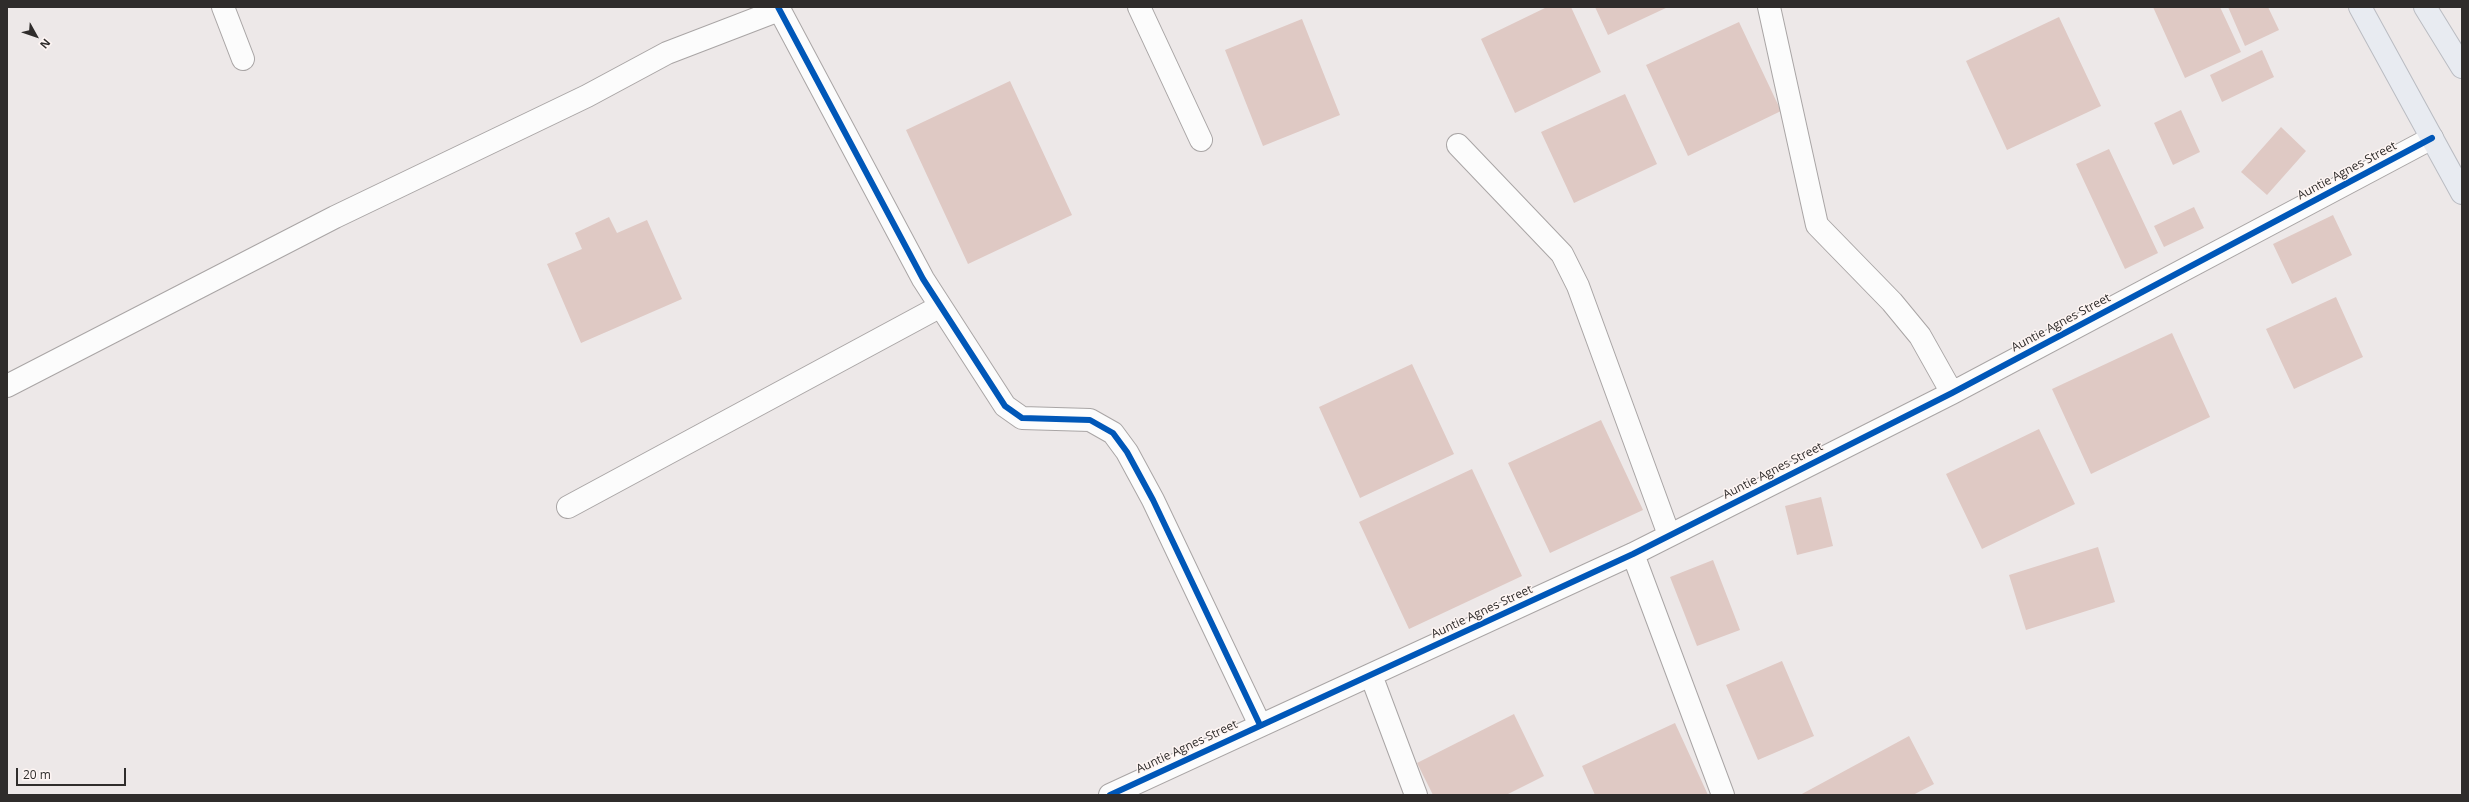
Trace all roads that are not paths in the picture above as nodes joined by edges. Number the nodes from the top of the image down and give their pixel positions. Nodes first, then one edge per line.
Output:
1 (223, 7) edge
2 (1139, 7) edge
3 (1769, 7) edge
4 (2360, 7) edge
5 (2426, 7) edge
6 (779, 8) edge
7 (243, 59) dead end
8 (2462, 67) edge
9 (2432, 138) junction
10 (1201, 140) dead end
11 (1458, 145) dead end
12 (2462, 193) edge
13 (939, 307) junction
14 (7, 386) edge
15 (1952, 393) junction
16 (568, 507) dead end
17 (1670, 535) junction
18 (1633, 554) junction
19 (1371, 676) junction
20 (1260, 726) junction
21 (1110, 795) edge
22 (1416, 795) edge
23 (1723, 795) edge

1 - 7 street
2 - 10 street
3 - 15 street
4 - 9 highway
5 - 8 highway
6 - 13 street
6 - 14 street
9 - 12 highway
9 - 15 street, Auntie Agnes Street
11 - 17 street
13 - 16 street
13 - 20 street
15 - 17 street, Auntie Agnes Street
17 - 18 street, Auntie Agnes Street
18 - 19 street, Auntie Agnes Street
18 - 23 street
19 - 20 street, Auntie Agnes Street
19 - 22 street
20 - 21 street, Auntie Agnes Street

